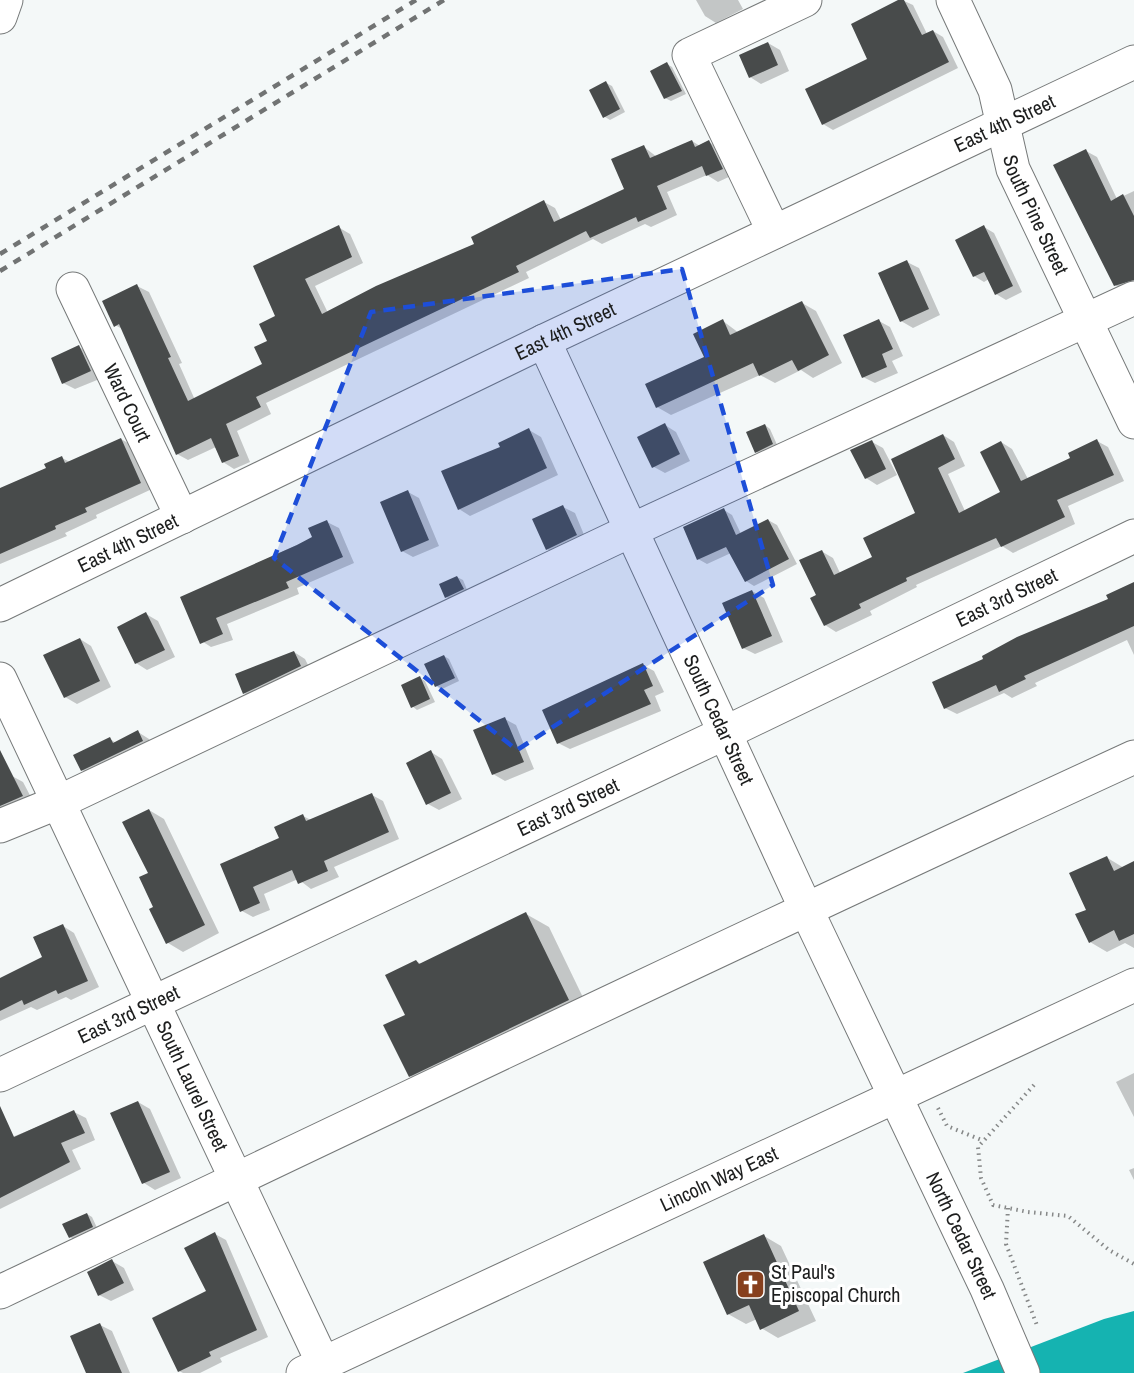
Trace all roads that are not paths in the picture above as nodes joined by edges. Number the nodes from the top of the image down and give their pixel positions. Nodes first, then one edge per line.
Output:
1 (6, 0) edge
2 (805, 0) edge
3 (953, 0) edge
4 (0, 17) edge
5 (1134, 62) edge
6 (1002, 124) junction
7 (774, 232) junction
8 (73, 289) dead end
9 (1134, 298) edge
10 (1087, 320) junction
11 (544, 341) junction
12 (1134, 422) edge
13 (182, 517) junction
14 (632, 530) junction
15 (1134, 537) edge
16 (0, 605) edge
17 (0, 679) edge
18 (727, 732) junction
19 (1134, 757) edge
20 (59, 802) junction
21 (0, 826) edge
22 (806, 909) junction
23 (1134, 985) edge
24 (153, 1002) junction
25 (0, 1075) edge
26 (895, 1098) junction
27 (238, 1181) junction
28 (0, 1292) edge
29 (313, 1368) edge
30 (1023, 1373) edge

1 - 4 street
2 - 7 street
3 - 6 street, South Pine Street
5 - 6 street, East 4th Street
6 - 7 street, East 4th Street
6 - 10 street, South Pine Street
7 - 11 street, East 4th Street
8 - 13 street, Ward Court
9 - 10 street
10 - 12 street, South Pine Street
10 - 14 street
11 - 13 street, East 4th Street
11 - 14 street, South Cedar Street
13 - 16 street, East 4th Street
14 - 18 street, South Cedar Street
14 - 20 street
15 - 18 street, East 3rd Street
17 - 20 street, South Laurel Street
18 - 22 street, South Cedar Street
18 - 24 street, East 3rd Street
19 - 22 street
20 - 21 street
20 - 24 street, South Laurel Street
22 - 26 street, South Cedar Street
22 - 27 street
23 - 26 street, Lincoln Way East
24 - 25 street, East 3rd Street
24 - 27 street, South Laurel Street
26 - 29 street, Lincoln Way East
26 - 30 street, North Cedar Street
27 - 28 street
27 - 29 street, South Laurel Street

